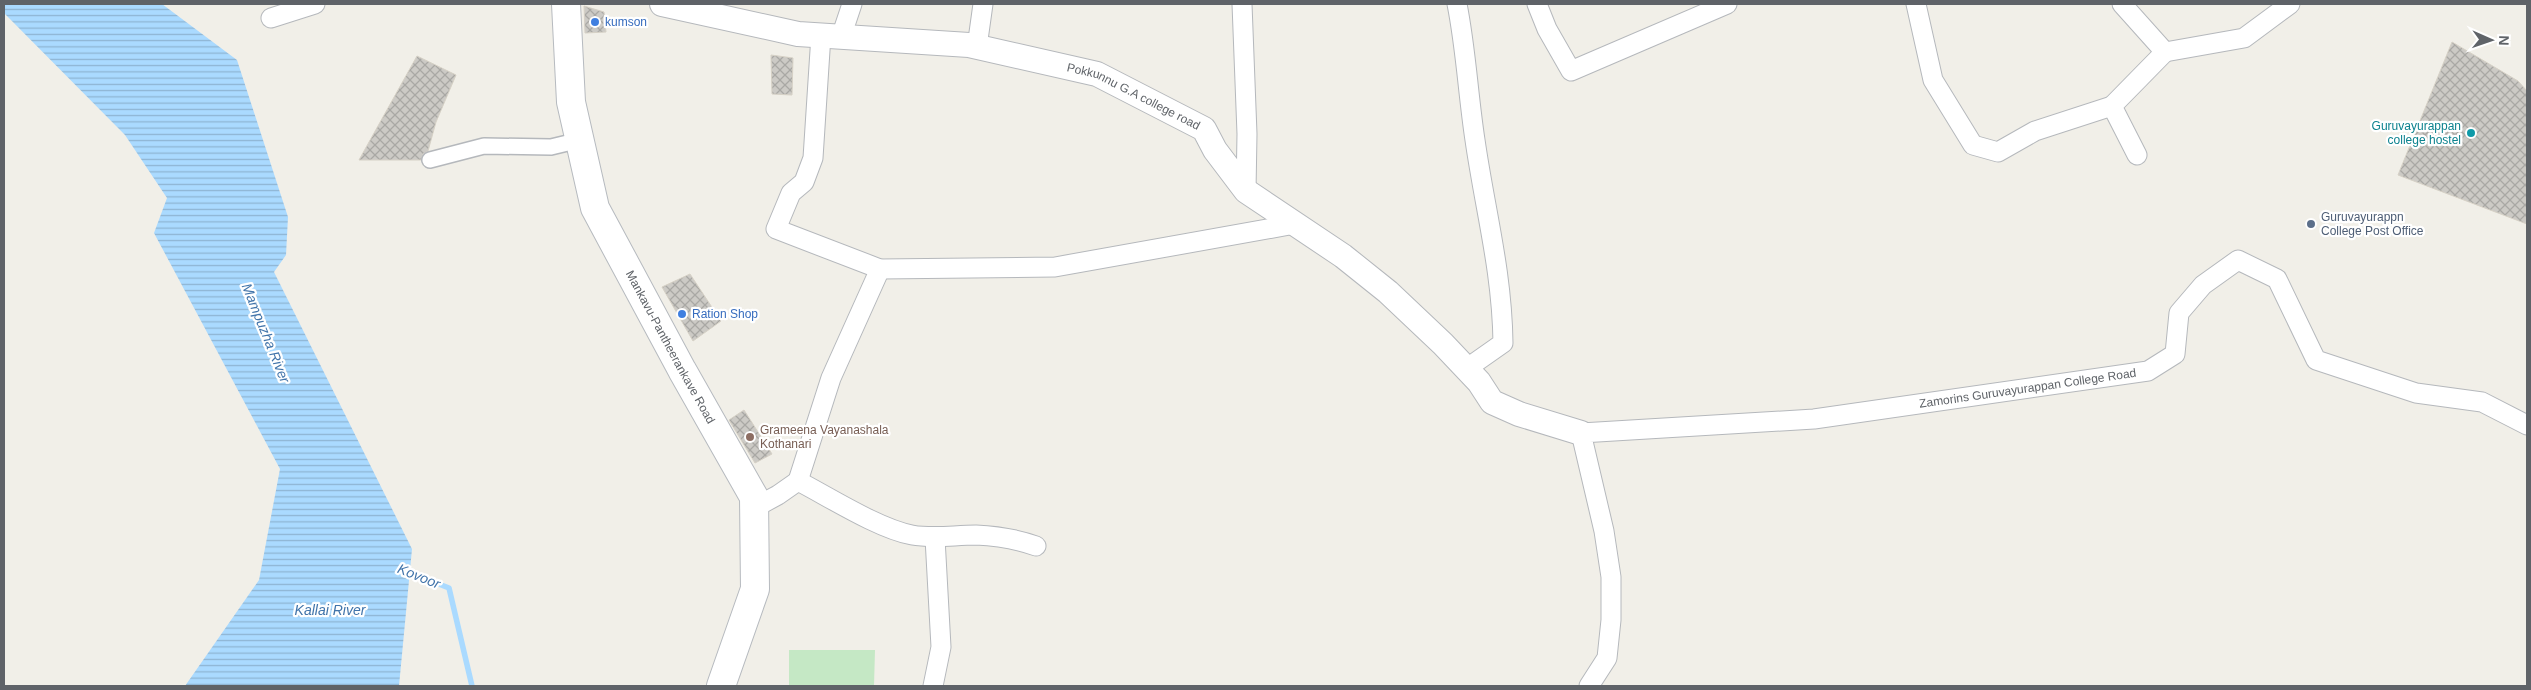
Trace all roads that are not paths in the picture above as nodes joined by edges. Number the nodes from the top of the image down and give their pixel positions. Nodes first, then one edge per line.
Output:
1 (314, 4) edge
2 (566, 4) edge
3 (662, 4) edge
4 (852, 4) edge
5 (983, 4) edge
6 (1242, 4) edge
7 (1458, 4) edge
8 (1538, 4) edge
9 (1726, 4) edge
10 (1916, 4) edge
11 (2122, 4) edge
12 (2290, 4) edge
13 (271, 18) dead end
14 (831, 36) junction
15 (977, 47) junction
16 (2165, 52) junction
17 (2112, 106) junction
18 (580, 140) junction
19 (2137, 155) dead end
20 (430, 160) dead end
21 (1246, 191) junction
22 (1294, 224) junction
23 (880, 269) junction
24 (1466, 369) junction
25 (2527, 425) edge
26 (1582, 433) junction
27 (798, 481) junction
28 (754, 508) junction
29 (935, 538) junction
30 (1036, 546) dead end
31 (721, 686) edge
32 (933, 686) edge
33 (1589, 686) edge

1 - 13 street
2 - 18 main road, Mankavu-Pantheerankave Road
3 - 14 street, Pokkunnu G.A college road
4 - 14 street
5 - 15 street
6 - 21 street
7 - 24 street
8 - 9 street
10 - 17 street
11 - 16 street
12 - 16 street
14 - 15 street, Pokkunnu G.A college road
14 - 23 street
15 - 21 street, Pokkunnu G.A college road
16 - 17 street
17 - 19 street
18 - 20 street
18 - 28 main road, Mankavu-Pantheerankave Road
21 - 22 street, Pokkunnu G.A college road
22 - 23 street
22 - 24 street, Pokkunnu G.A college road
23 - 27 street
24 - 26 street, Pokkunnu G.A college road
25 - 26 street, Zamorins Guruvayurappan College Road
26 - 33 street
27 - 28 street
27 - 29 street
28 - 31 main road, Mankavu-Pantheerankave Road
29 - 30 street
29 - 32 street

